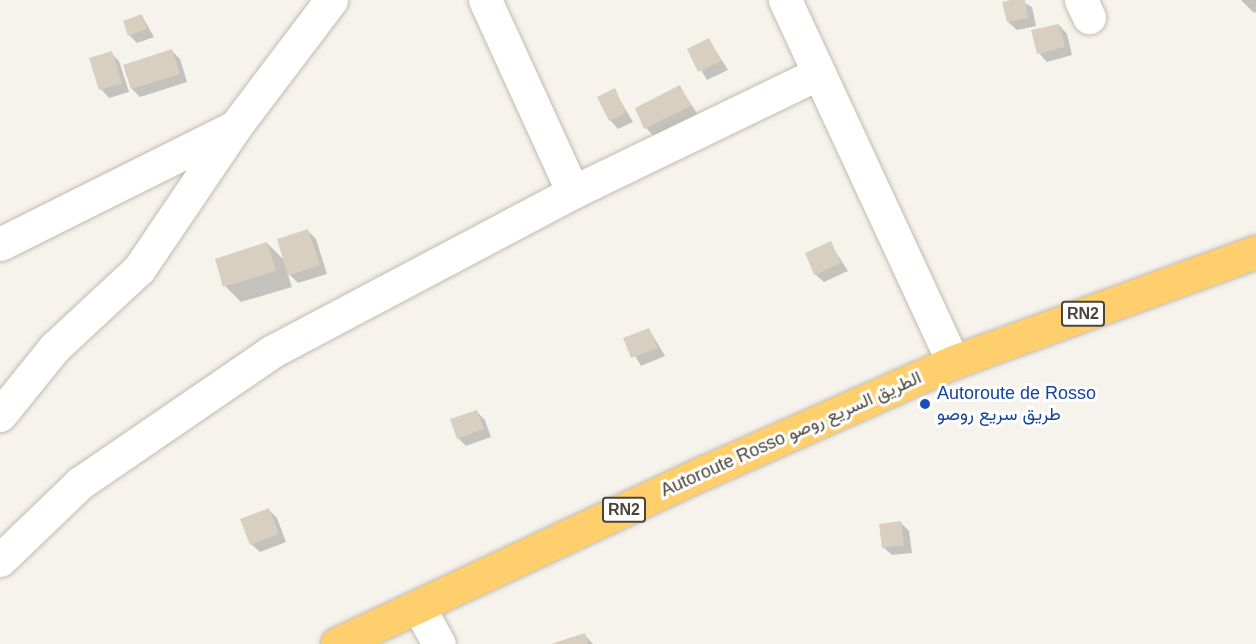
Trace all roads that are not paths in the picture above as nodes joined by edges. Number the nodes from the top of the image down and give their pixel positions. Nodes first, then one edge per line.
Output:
1 (331, 0) edge
2 (485, 0) edge
3 (785, 0) edge
4 (819, 73) junction
5 (235, 127) junction
6 (573, 192) junction
7 (0, 244) edge
8 (1256, 252) edge
9 (953, 362) junction
10 (0, 415) edge
11 (0, 560) edge
12 (418, 606) junction
13 (337, 644) edge
14 (439, 644) edge

1 - 5 street
2 - 6 street
3 - 4 street
4 - 6 street
4 - 9 street
5 - 7 street
5 - 10 street
6 - 11 street
8 - 9 highway, Autoroute Rosso الطريق السريع روصو / RN2
9 - 12 highway, Autoroute Rosso الطريق السريع روصو / RN2
12 - 13 highway, Autoroute Rosso الطريق السريع روصو / RN2
12 - 14 street

